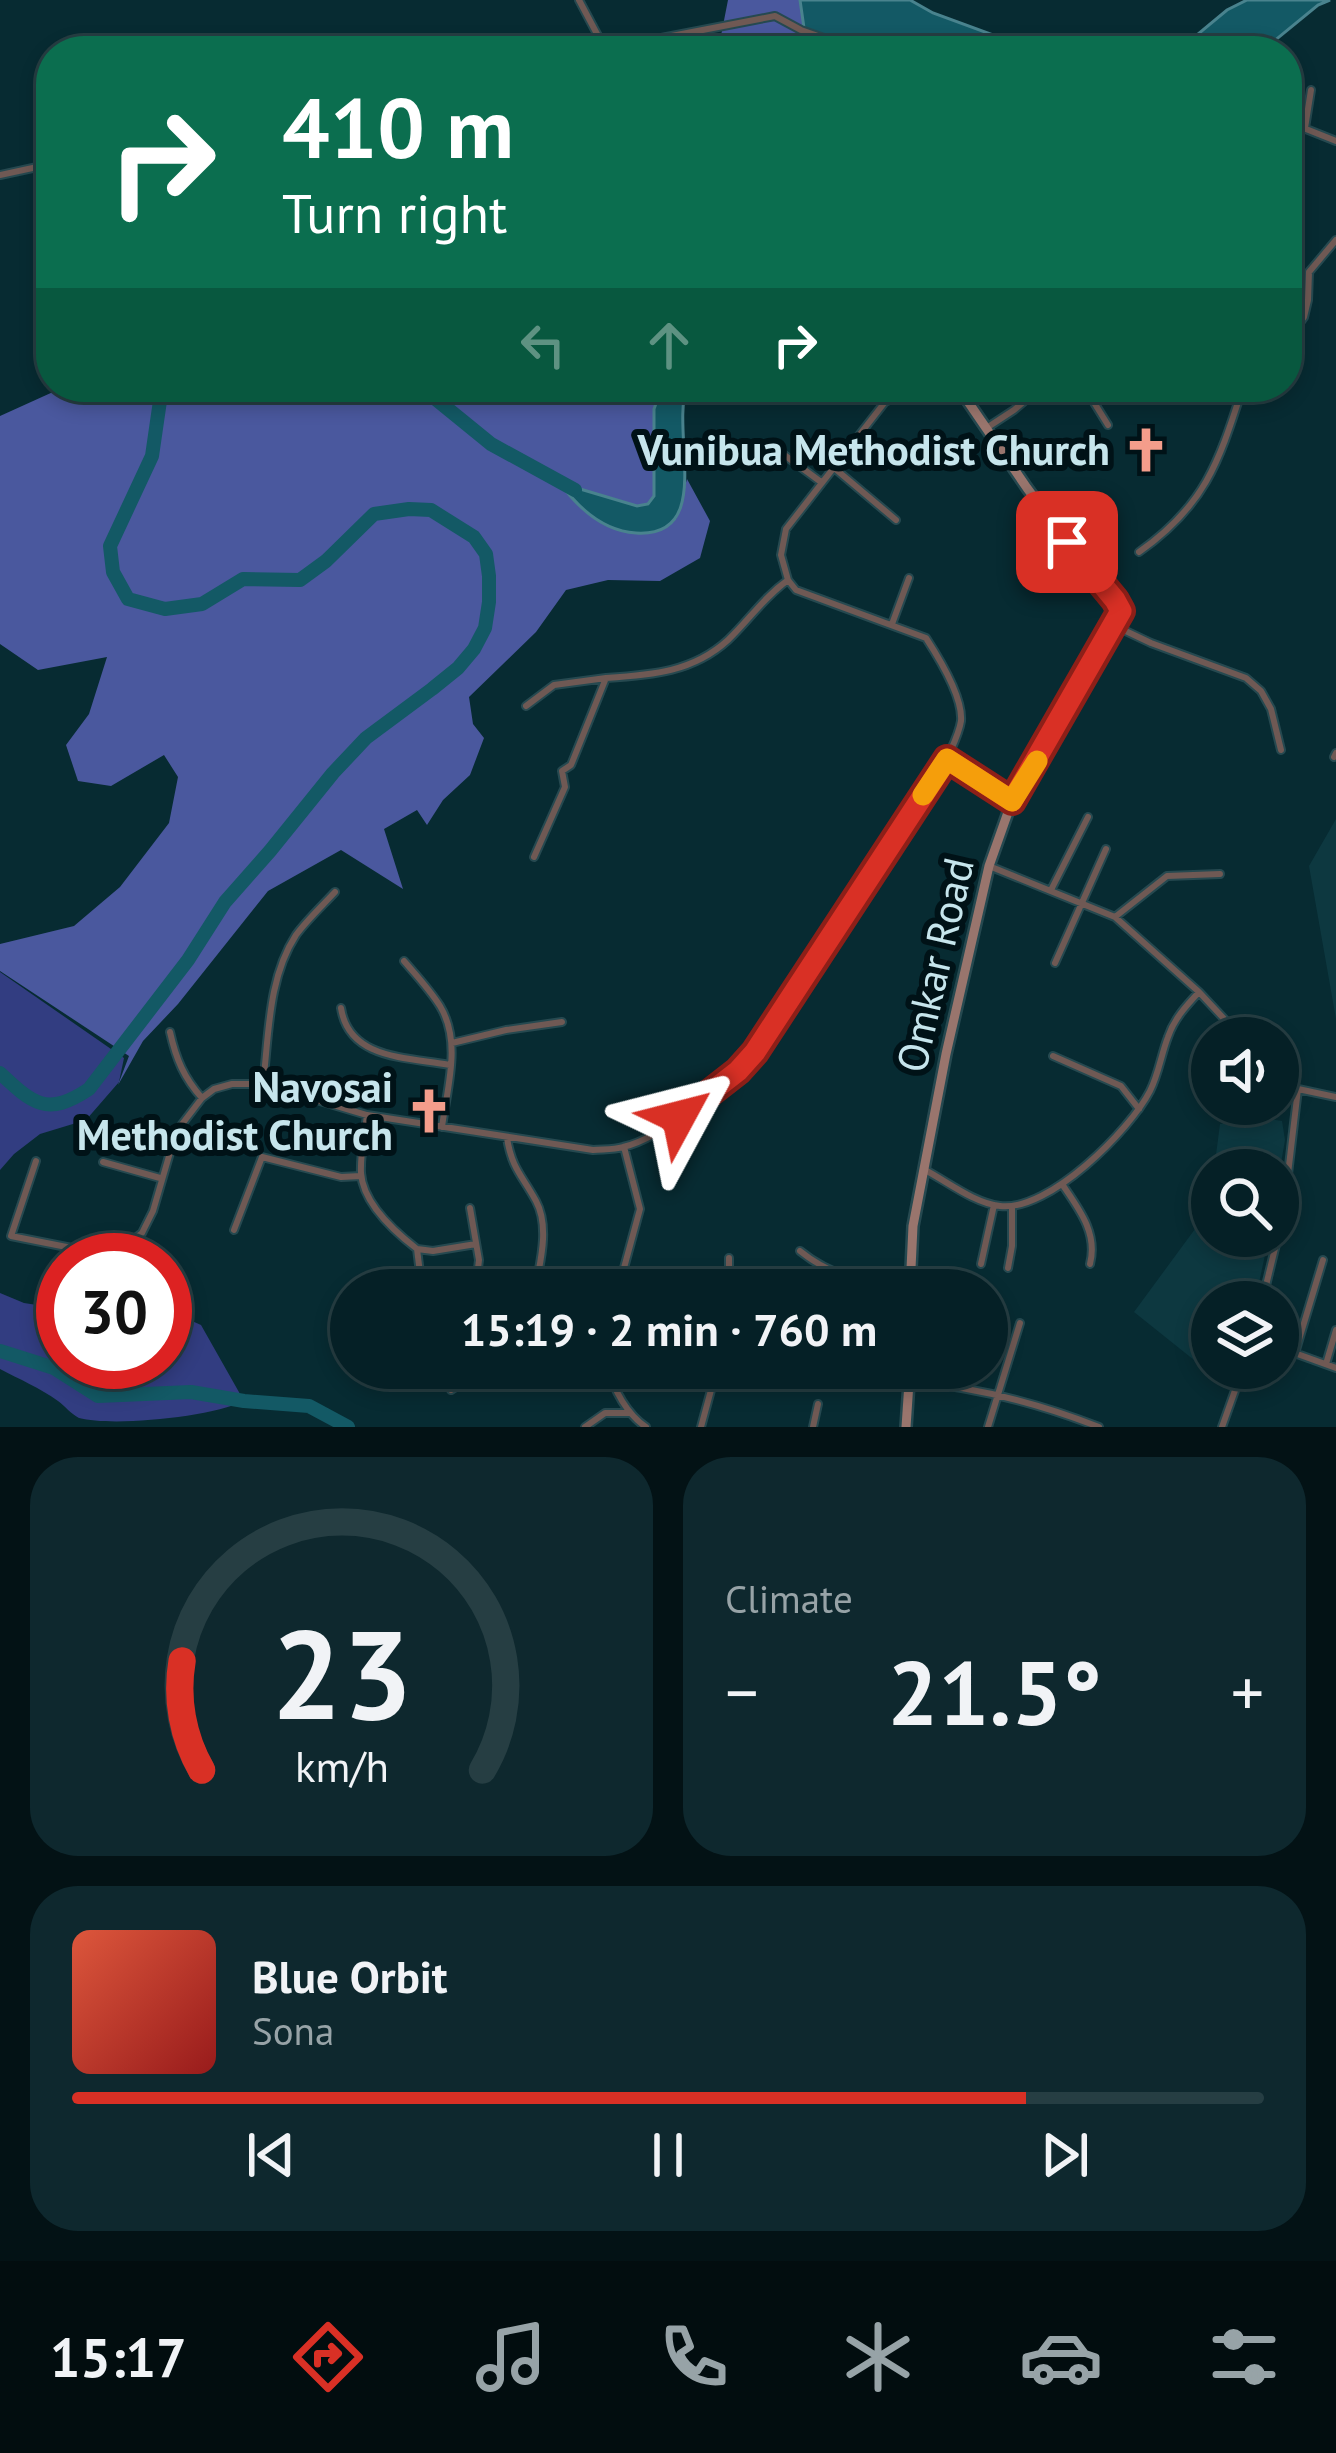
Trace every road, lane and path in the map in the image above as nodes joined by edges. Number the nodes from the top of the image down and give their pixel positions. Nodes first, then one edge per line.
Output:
1 (579, 0) edge
2 (598, 36) edge
3 (672, 36) edge
4 (819, 36) edge
5 (1311, 90) dead end
6 (1302, 128) edge
7 (1305, 128) junction
8 (1336, 141) edge
9 (36, 167) edge
10 (0, 175) edge
11 (1336, 240) edge
12 (1302, 320) edge
13 (885, 402) edge
14 (966, 402) edge
15 (1023, 402) edge
16 (1094, 402) edge
17 (1238, 402) edge
18 (1108, 425) dead end
19 (988, 427) junction
20 (783, 454) dead end
21 (833, 467) junction
22 (821, 482) junction
23 (896, 520) dead end
24 (1139, 552) dead end
25 (909, 578) dead end
26 (788, 580) junction
27 (892, 624) junction
28 (1113, 625) junction
29 (606, 678) junction
30 (526, 706) dead end
31 (1280, 750) dead end
32 (947, 759) junction
33 (1012, 801) junction
34 (1088, 817) dead end
35 (1106, 849) dead end
36 (534, 857) dead end
37 (989, 866) junction
38 (1220, 874) dead end
39 (1051, 890) junction
40 (335, 892) dead end
41 (1081, 901) junction
42 (1115, 916) junction
43 (404, 961) dead end
44 (1055, 963) dead end
45 (1199, 992) junction
46 (341, 1008) dead end
47 (1222, 1017) edge
48 (562, 1022) dead end
49 (170, 1032) dead end
50 (452, 1043) junction
51 (1053, 1057) dead end
52 (450, 1065) junction
53 (263, 1084) junction
54 (1299, 1089) edge
55 (1336, 1097) edge
56 (202, 1098) junction
57 (1139, 1109) junction
58 (367, 1115) junction
59 (442, 1127) junction
60 (507, 1138) junction
61 (624, 1148) junction
62 (37, 1161) dead end
63 (103, 1162) dead end
64 (925, 1170) junction
65 (361, 1176) junction
66 (160, 1178) junction
67 (1062, 1184) junction
68 (994, 1205) junction
69 (1012, 1206) junction
70 (470, 1208) dead end
71 (234, 1230) dead end
72 (476, 1244) junction
73 (417, 1249) junction
74 (800, 1251) dead end
75 (728, 1258) dead end
76 (1323, 1260) dead end
77 (981, 1264) dead end
78 (1090, 1264) dead end
79 (1009, 1268) dead end
80 (420, 1269) edge
81 (477, 1269) edge
82 (538, 1269) edge
83 (624, 1269) edge
84 (728, 1269) edge
85 (831, 1269) edge
86 (911, 1269) edge
87 (1020, 1323) dead end
88 (1336, 1330) edge
89 (1299, 1340) edge
90 (1299, 1354) edge
91 (1326, 1364) junction
92 (1336, 1367) edge
93 (616, 1389) edge
94 (711, 1389) edge
95 (909, 1389) edge
96 (972, 1389) edge
97 (1236, 1389) edge
98 (998, 1395) junction
99 (818, 1404) dead end
100 (630, 1414) junction
101 (585, 1427) edge
102 (646, 1427) edge
103 (701, 1427) edge
104 (813, 1427) edge
105 (906, 1427) edge
106 (988, 1427) edge
107 (1099, 1427) edge
108 (1222, 1427) edge

1 - 2 street
3 - 4 street
5 - 7 street
6 - 7 street
7 - 8 street
9 - 10 street
11 - 12 street
13 - 21 street
14 - 19 street
15 - 19 street
16 - 18 street
17 - 24 street
19 - 28 street, Omkar Road
20 - 22 street
21 - 22 street
21 - 23 street
22 - 26 street
25 - 27 street
26 - 27 street
26 - 29 street
27 - 32 street
28 - 31 street
28 - 33 street, Omkar Road
29 - 30 street
29 - 36 street
32 - 33 street
32 - 61 street
33 - 37 street, Omkar Road
34 - 39 street
35 - 41 street
37 - 39 street
37 - 64 street, Omkar Road
38 - 42 street
39 - 41 street
40 - 53 street
41 - 42 street
41 - 44 street
42 - 45 street
43 - 50 street
45 - 47 street
45 - 57 street
46 - 52 street
48 - 50 street
49 - 56 street
50 - 52 street
51 - 57 street
52 - 59 street
53 - 56 street
53 - 58 street
54 - 55 street
56 - 66 street
57 - 67 street
58 - 59 street
58 - 65 street
59 - 60 street
60 - 61 street
60 - 82 street
61 - 83 street
62 - 66 street
63 - 66 street
64 - 68 street
64 - 86 street, Omkar Road
65 - 71 street
65 - 73 street
67 - 69 street
67 - 78 street
68 - 69 street
68 - 77 street
69 - 79 street
70 - 72 street
72 - 73 street
72 - 81 street
73 - 80 street
74 - 85 street
75 - 84 street
76 - 89 street
87 - 98 street
88 - 91 street
90 - 91 street
91 - 92 street
93 - 100 street
94 - 103 street
95 - 105 street
96 - 98 street
97 - 108 street
98 - 106 street
98 - 107 street
99 - 104 street
100 - 101 street
100 - 102 street

